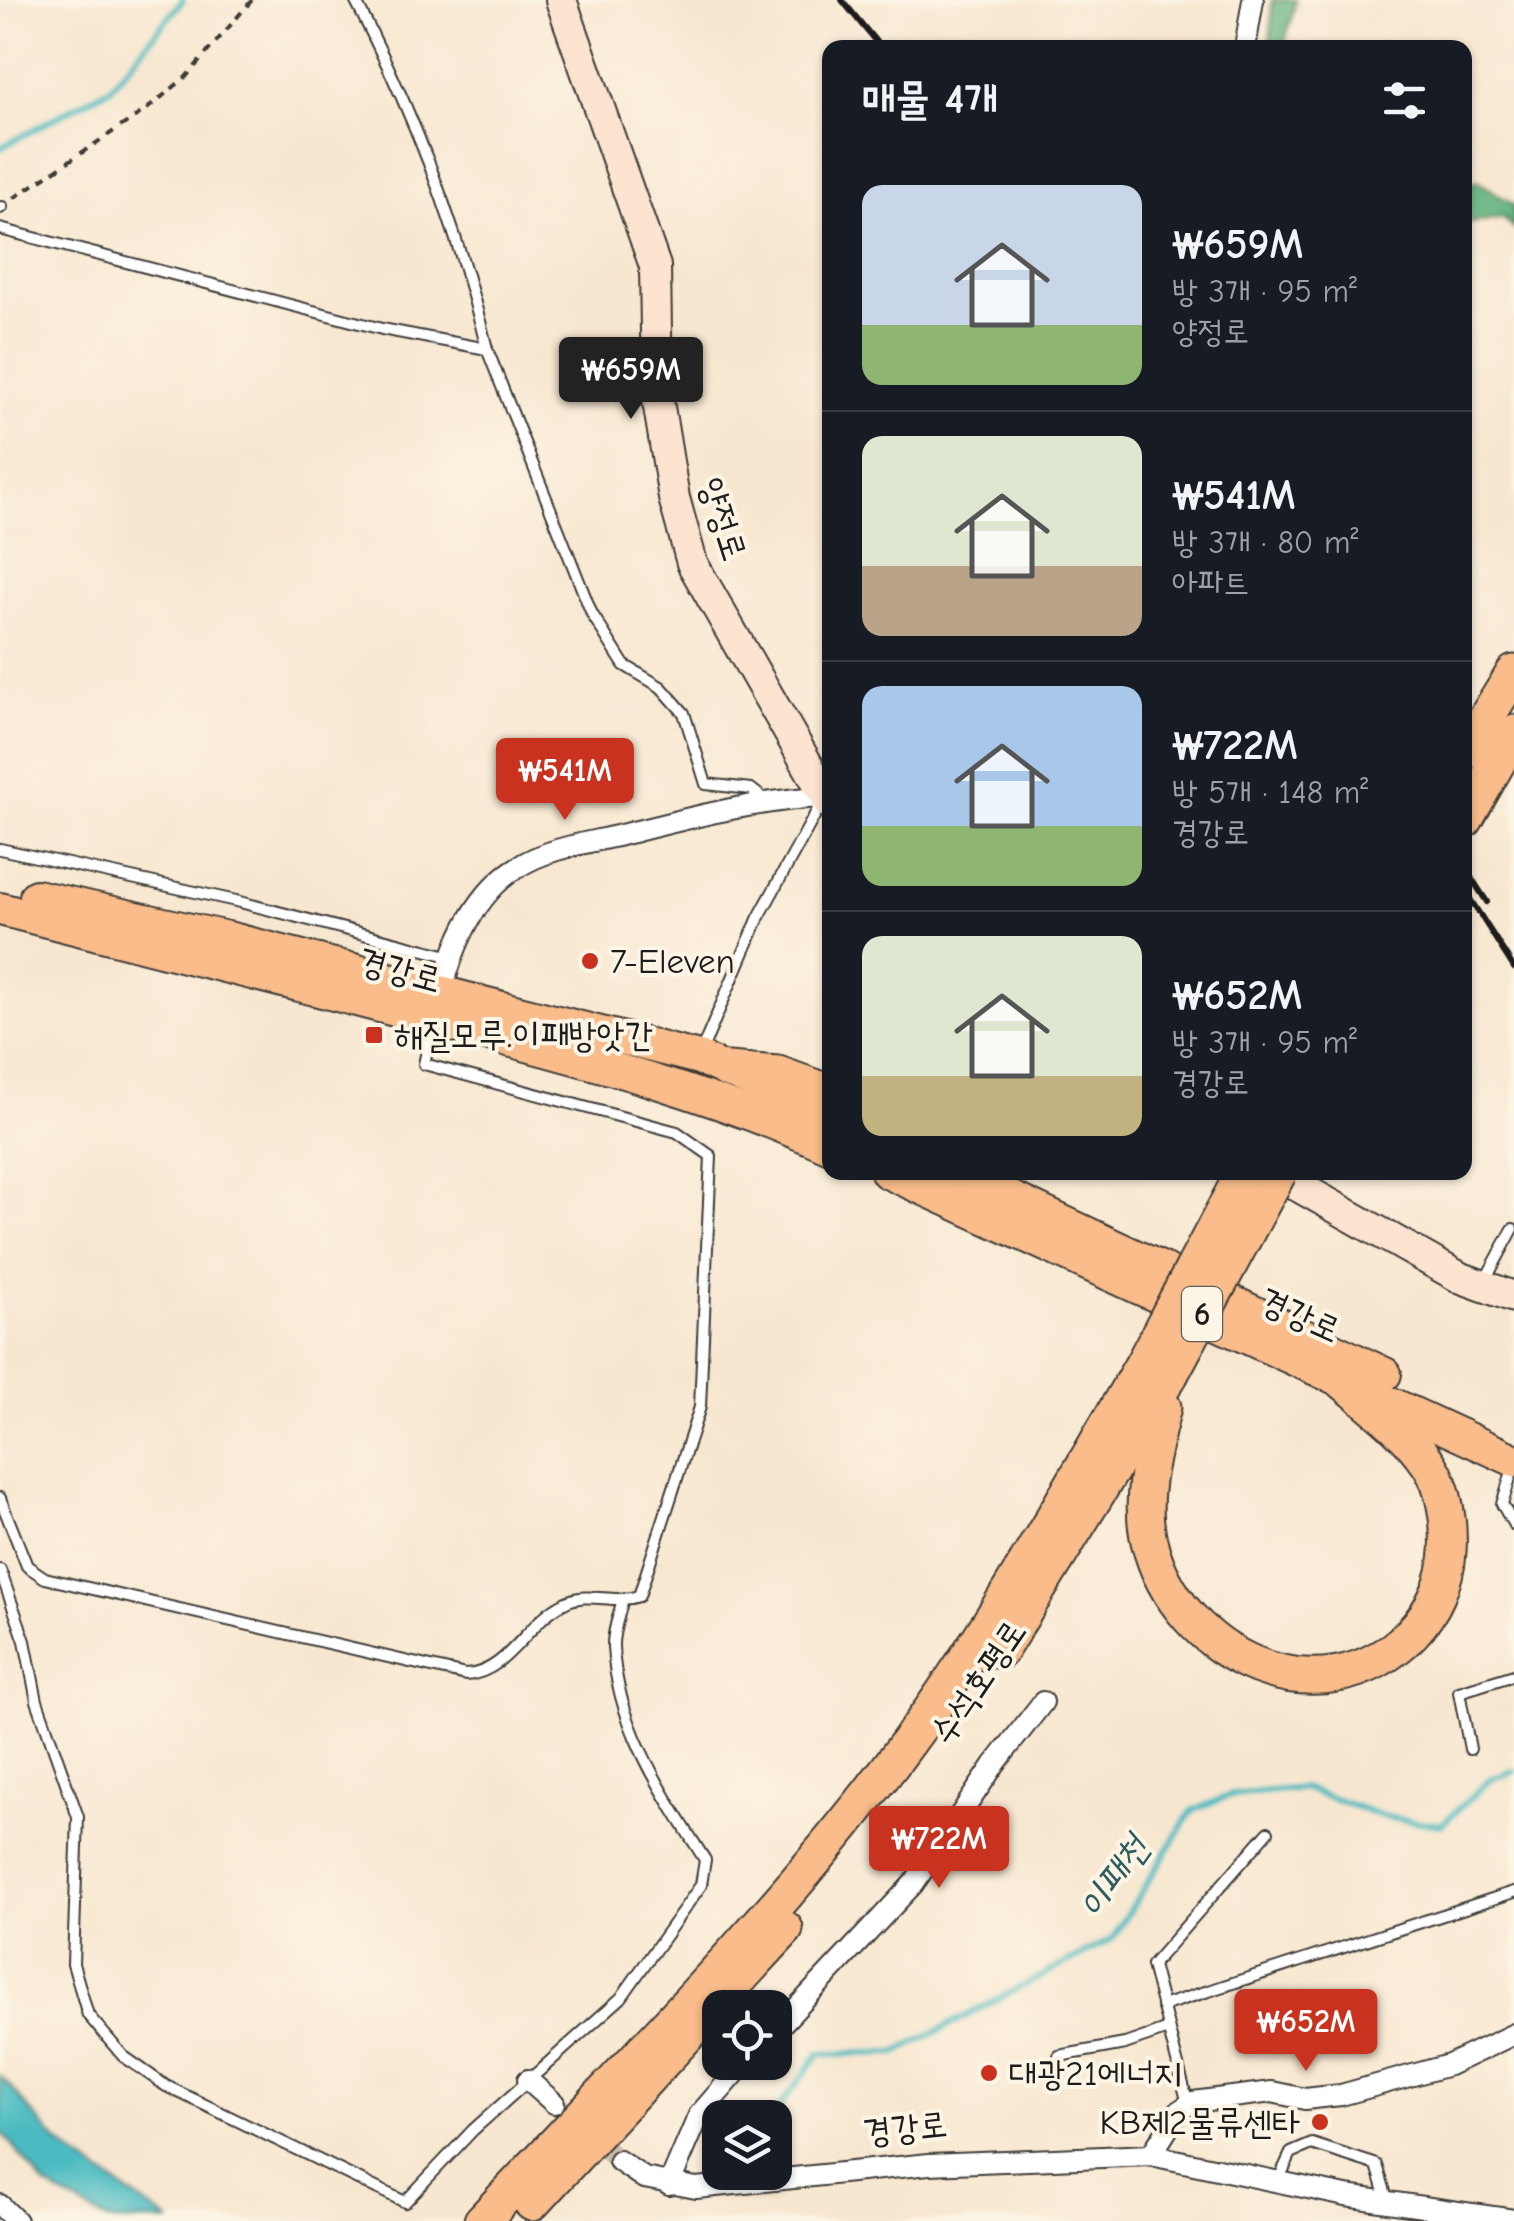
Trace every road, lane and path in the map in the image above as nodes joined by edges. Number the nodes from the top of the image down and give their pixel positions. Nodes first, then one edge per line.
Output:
1 (252, 0) edge
2 (355, 0) edge
3 (562, 0) edge
4 (1253, 0) edge
5 (1246, 40) edge
6 (1, 207) edge
7 (0, 228) edge
8 (487, 349) junction
9 (1507, 684) edge
10 (1514, 734) edge
11 (1472, 741) edge
12 (822, 787) edge
13 (822, 797) edge
14 (765, 800) junction
15 (822, 808) edge
16 (1472, 808) edge
17 (0, 849) edge
18 (0, 888) edge
19 (0, 909) edge
20 (452, 957) junction
21 (438, 1006) junction
22 (714, 1064) junction
23 (822, 1089) edge
24 (822, 1111) edge
25 (822, 1143) edge
26 (905, 1180) edge
27 (974, 1180) edge
28 (1240, 1180) edge
29 (1271, 1180) edge
30 (1290, 1180) edge
31 (1513, 1228) edge
32 (1482, 1285) junction
33 (1514, 1296) edge
34 (1157, 1369) junction
35 (1336, 1375) junction
36 (1514, 1439) edge
37 (1514, 1462) edge
38 (0, 1498) edge
39 (1514, 1525) edge
40 (0, 1570) edge
41 (622, 1602) junction
42 (1514, 1675) edge
43 (1043, 1702) dead end
44 (1470, 1749) dead end
45 (1268, 1832) dead end
46 (1514, 1892) edge
47 (1162, 2006) junction
48 (792, 2013) edge
49 (1168, 2029) junction
50 (1514, 2034) edge
51 (1059, 2056) dead end
52 (528, 2080) junction
53 (730, 2080) edge
54 (554, 2103) tunnel mouth
55 (1188, 2104) junction
56 (1151, 2155) junction
57 (619, 2161) tunnel mouth
58 (1278, 2182) junction
59 (669, 2185) junction
60 (1388, 2202) junction
61 (0, 2205) edge
62 (494, 2220) edge
63 (1514, 2220) edge
64 (16, 2221) edge

1 - 6 path
2 - 8 lane
3 - 12 main road, 양정로
4 - 5 street
7 - 8 lane
8 - 14 lane
9 - 11 highway
10 - 16 highway
13 - 14 street
14 - 20 street
15 - 22 lane
17 - 20 lane
18 - 21 main road, 경강로
19 - 21 main road, 경강로
20 - 21 street
21 - 22 main road, 경강로
21 - 25 main road, 경강로
21 - 41 lane
22 - 23 highway
22 - 24 main road, 경강로
26 - 35 main road, 경강로 / 6
27 - 36 main road, 경강로 / 6
28 - 34 highway, 수석호평로, bridge
29 - 34 highway, 수석호평로, bridge
30 - 32 main road
31 - 32 lane
32 - 33 main road
34 - 35 highway
34 - 62 highway, 수석호평로
35 - 37 main road, 경강로 / 6
37 - 39 lane, 경강로
38 - 41 lane
40 - 52 lane
41 - 52 lane
42 - 44 lane
43 - 48 street
45 - 47 lane
46 - 47 lane
47 - 49 lane
49 - 51 lane
49 - 55 lane
50 - 55 street
52 - 54 street
53 - 59 street
55 - 56 street
56 - 58 street, 경강로
56 - 59 street, 경강로
57 - 59 street, 경강로
58 - 60 street, 경강로
58 - 60 lane
60 - 63 street, 경강로
61 - 64 street

